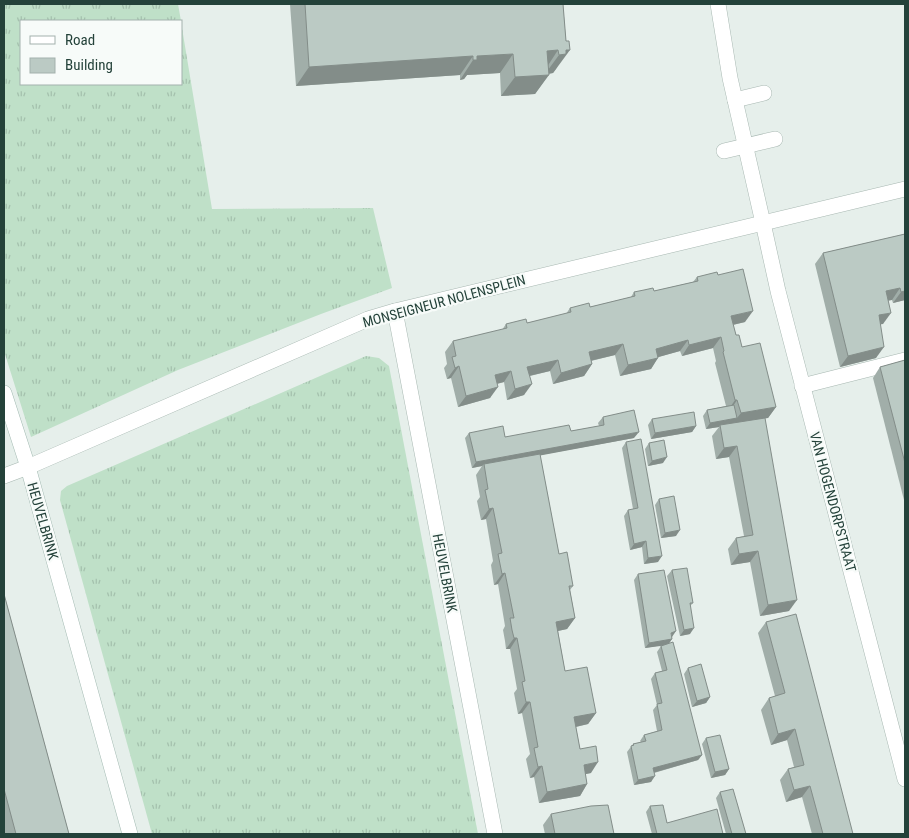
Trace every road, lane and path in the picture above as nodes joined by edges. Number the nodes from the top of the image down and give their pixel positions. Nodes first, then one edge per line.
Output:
1 (718, 4) edge
2 (764, 93) dead end
3 (735, 100) junction
4 (775, 139) dead end
5 (746, 146) junction
6 (724, 151) dead end
7 (905, 189) edge
8 (763, 223) junction
9 (394, 311) junction
10 (905, 360) edge
11 (802, 386) junction
12 (4, 393) edge
13 (28, 467) junction
14 (4, 476) edge
15 (905, 779) edge
16 (130, 834) edge
17 (495, 834) edge

1 - 3 street
2 - 3 street
3 - 5 street
4 - 5 street
5 - 6 street
5 - 8 street
7 - 8 street, MONSEIGNEUR NOLENSPLEIN
8 - 9 street, MONSEIGNEUR NOLENSPLEIN
8 - 11 street, VAN HOGENDORPSTRAAT
9 - 13 street, MONSEIGNEUR NOLENSPLEIN
9 - 17 street, HEUVELBRINK
10 - 11 street
11 - 15 street, VAN HOGENDORPSTRAAT
12 - 13 street, HEUVELBRINK
13 - 14 street, HEUVELBRINK
13 - 16 street, HEUVELBRINK

